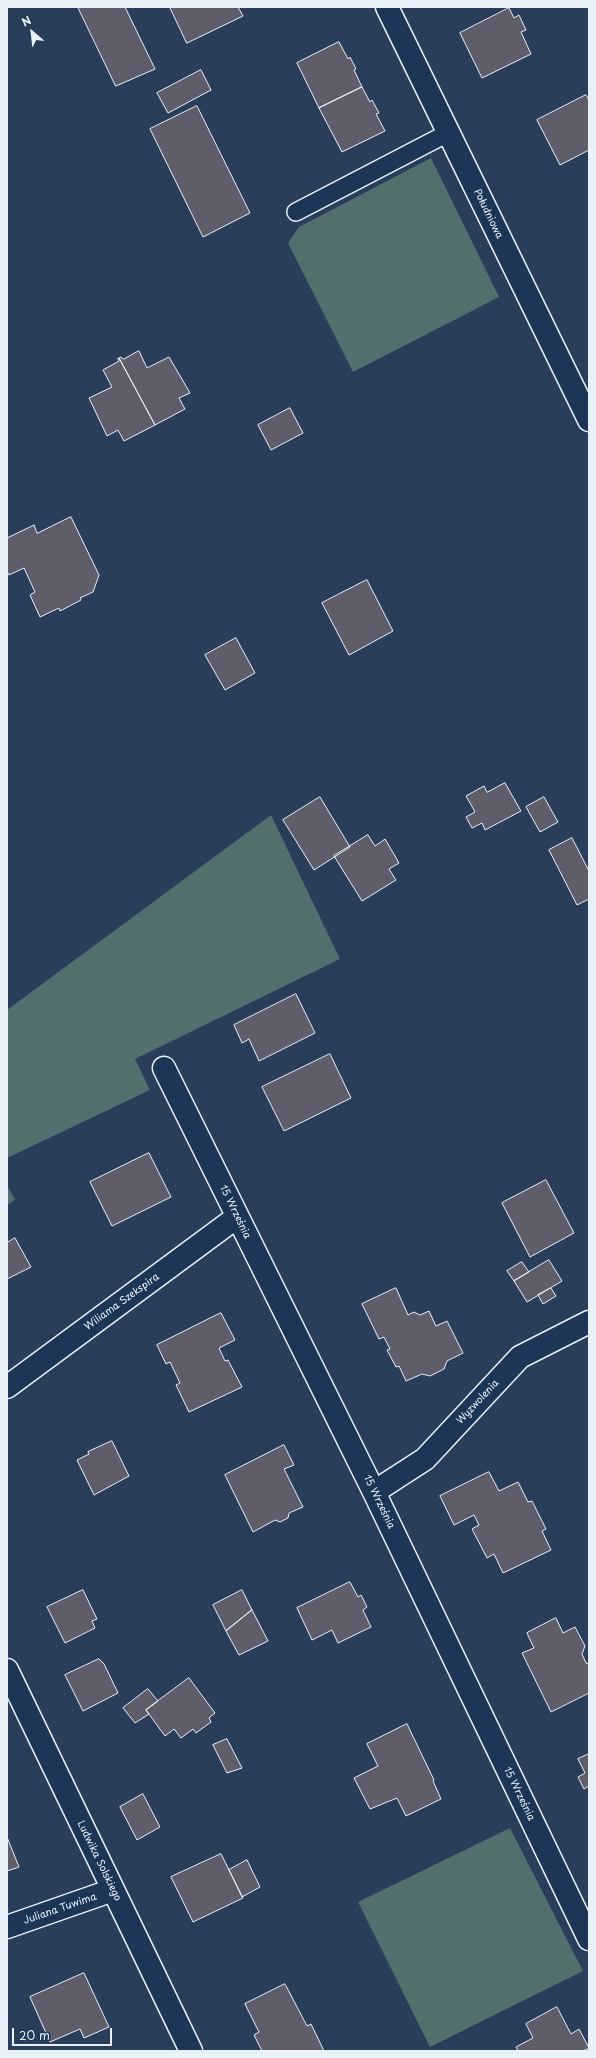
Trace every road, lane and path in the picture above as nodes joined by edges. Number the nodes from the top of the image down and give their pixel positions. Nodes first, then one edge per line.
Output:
1 (387, 7) edge
2 (448, 133) junction
3 (296, 212) dead end
4 (589, 420) edge
5 (164, 1068) dead end
6 (237, 1217) junction
7 (589, 1322) edge
8 (7, 1387) edge
9 (374, 1492) junction
10 (7, 1670) edge
11 (113, 1890) junction
12 (7, 1927) edge
13 (589, 1939) edge
14 (191, 2051) edge

1 - 2 street, Południowa
2 - 3 lane
2 - 4 street, Południowa
5 - 6 street, 15 Września
6 - 8 street, Wiliama Szekspira
6 - 9 street, 15 Września
7 - 9 street, Wyzwolenia
9 - 13 street, 15 Września
10 - 11 street, Ludwika Solskiego
11 - 12 street, Juliana Tuwima
11 - 14 street, Ludwika Solskiego

